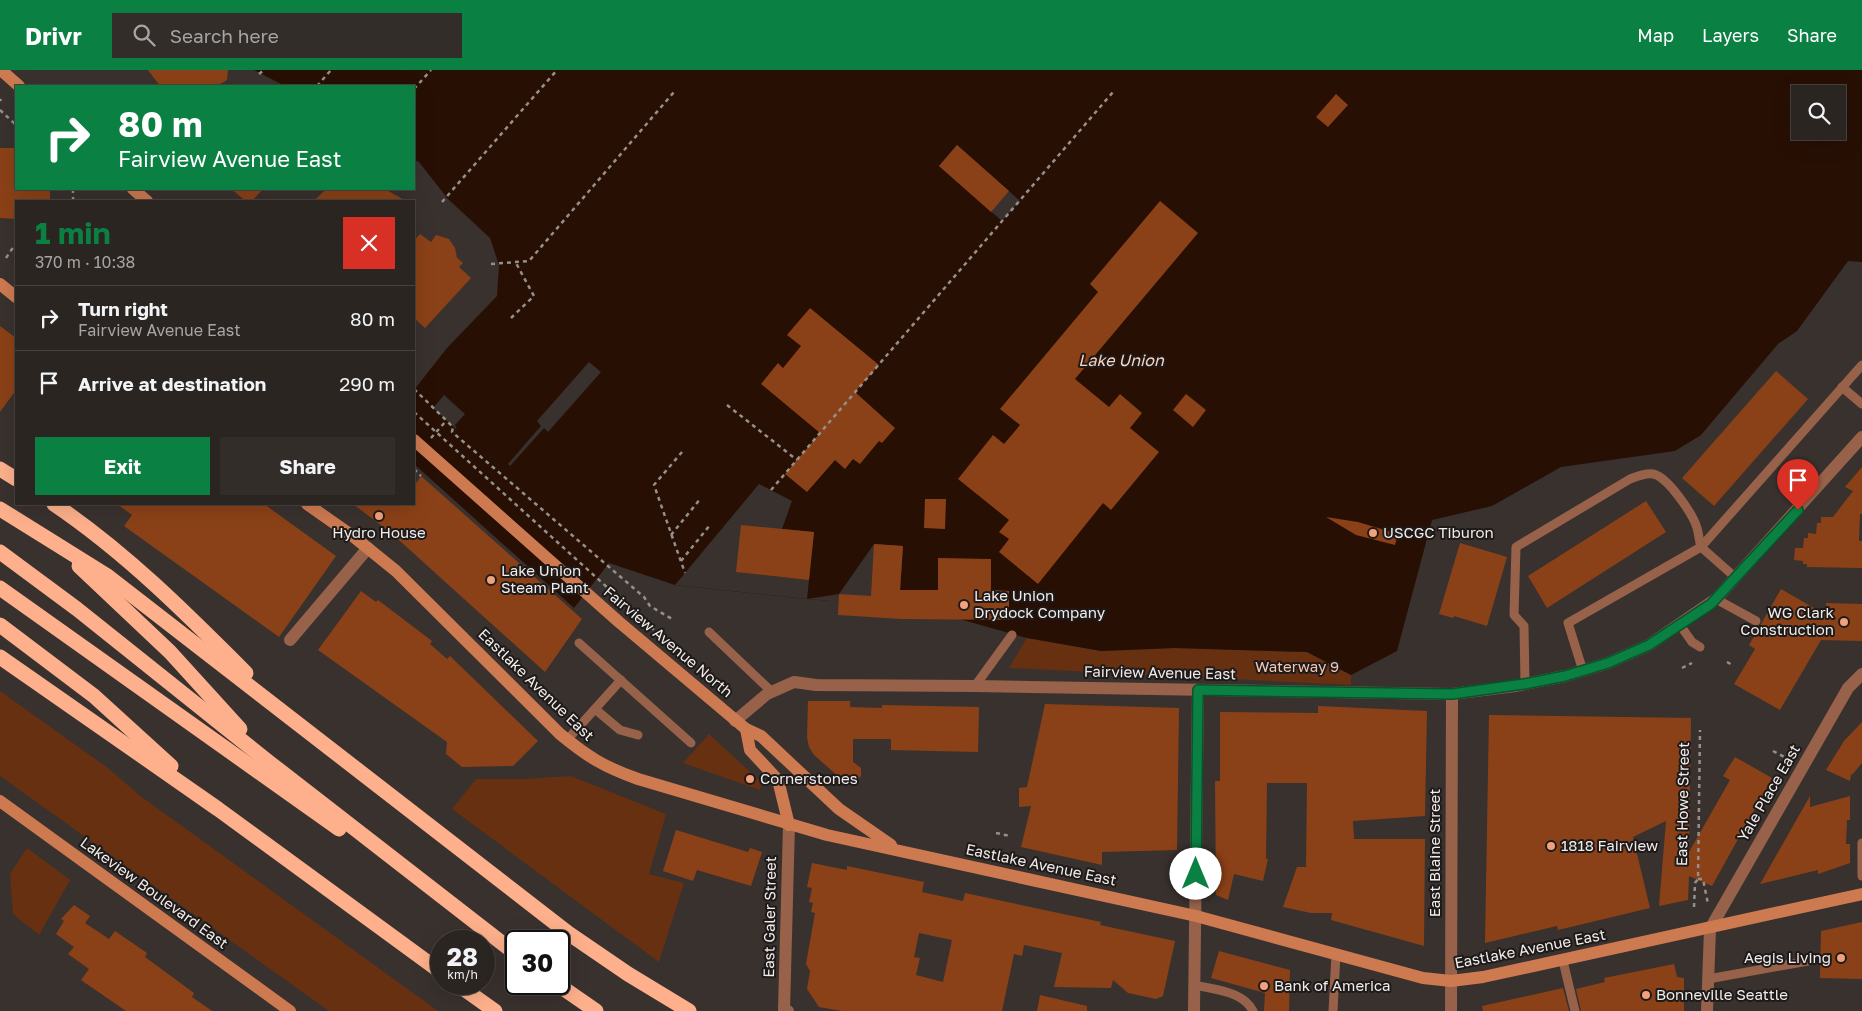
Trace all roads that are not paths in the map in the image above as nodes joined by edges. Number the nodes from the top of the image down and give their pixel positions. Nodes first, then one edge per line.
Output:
1 (1, 70) edge
2 (18, 85) edge
3 (134, 190) edge
4 (146, 200) edge
5 (0, 284) edge
6 (15, 296) edge
7 (1862, 365) edge
8 (1842, 387) junction
9 (1862, 404) edge
10 (1862, 437) edge
11 (415, 441) edge
12 (0, 469) edge
13 (15, 478) edge
14 (55, 505) edge
15 (308, 505) edge
16 (0, 510) edge
17 (1701, 547) junction
18 (368, 548) junction
19 (0, 552) edge
20 (1736, 578) junction
21 (0, 588) edge
22 (1716, 599) junction
23 (1756, 621) dead end
24 (0, 625) edge
25 (1680, 625) junction
26 (709, 632) dead end
27 (1012, 635) dead end
28 (290, 640) dead end
29 (579, 643) dead end
30 (1700, 647) dead end
31 (0, 657) edge
32 (1582, 671) junction
33 (1861, 674) edge
34 (621, 680) junction
35 (1524, 684) junction
36 (975, 686) junction
37 (1198, 690) junction
38 (772, 692) junction
39 (1452, 694) junction
40 (595, 709) junction
41 (289, 716) junction
42 (735, 721) junction
43 (746, 729) junction
44 (638, 735) dead end
45 (568, 740) junction
46 (691, 743) dead end
47 (270, 763) junction
48 (0, 801) edge
49 (218, 809) junction
50 (789, 825) junction
51 (1862, 843) edge
52 (904, 852) junction
53 (1862, 876) edge
54 (1862, 894) edge
55 (1196, 916) junction
56 (1710, 929) junction
57 (505, 945) edge
58 (505, 945) edge
59 (1336, 954) junction
60 (1563, 960) junction
61 (1808, 960) dead end
62 (430, 964) edge
63 (1708, 979) junction
64 (1451, 981) junction
65 (1195, 985) junction
66 (570, 993) edge
67 (472, 995) edge
68 (290, 1011) edge
69 (495, 1011) edge
70 (596, 1011) edge
71 (689, 1011) edge
72 (786, 1011) edge
73 (1194, 1011) edge
74 (1253, 1011) edge
75 (1333, 1011) edge
76 (1451, 1011) edge
77 (1575, 1011) edge
78 (1707, 1011) edge

1 - 2 main road
3 - 4 main road
5 - 6 main road
7 - 8 lane
8 - 9 lane
8 - 17 lane
10 - 20 street, Fairview Avenue East
11 - 42 main road, Fairview Avenue North
12 - 13 highway
14 - 41 highway
15 - 18 main road, Eastlake Avenue East
16 - 41 highway
16 - 47 highway
17 - 20 lane
17 - 32 lane
17 - 35 lane
18 - 28 street
18 - 45 main road, Eastlake Avenue East
19 - 47 highway
20 - 22 street, Fairview Avenue East
21 - 58 highway
22 - 23 lane
22 - 25 street, Fairview Avenue East
24 - 49 highway
25 - 30 lane
25 - 32 street, Fairview Avenue East
26 - 38 lane
27 - 36 lane
29 - 34 lane
31 - 49 highway
32 - 35 street, Fairview Avenue East
33 - 56 street, Yale Place East
34 - 40 lane
34 - 46 lane
35 - 39 street, Fairview Avenue East
36 - 37 street, Fairview Avenue East
36 - 38 street, Fairview Avenue East
37 - 39 street, Fairview Avenue East
37 - 55 street
38 - 42 street, Fairview Avenue East
39 - 64 street, East Blaine Street
40 - 44 lane
40 - 45 lane
41 - 71 highway
42 - 43 main road, Fairview Avenue North
43 - 50 main road
43 - 52 main road, Fairview Avenue North
45 - 50 main road, Eastlake Avenue East
47 - 57 highway
48 - 68 main road, Lakeview Boulevard East
49 - 62 highway
50 - 52 main road, Eastlake Avenue East
50 - 72 street, East Galer Street
51 - 53 lane
52 - 55 main road, Eastlake Avenue East
54 - 56 main road, Eastlake Avenue East
55 - 59 main road, Eastlake Avenue East
55 - 65 street
56 - 60 main road, Eastlake Avenue East
56 - 63 street
59 - 64 main road, Eastlake Avenue East
59 - 75 lane
60 - 64 main road, Eastlake Avenue East
60 - 77 lane
61 - 63 lane
63 - 78 street
64 - 76 street, East Blaine Street
65 - 73 street
65 - 74 lane
66 - 70 highway
67 - 69 highway

